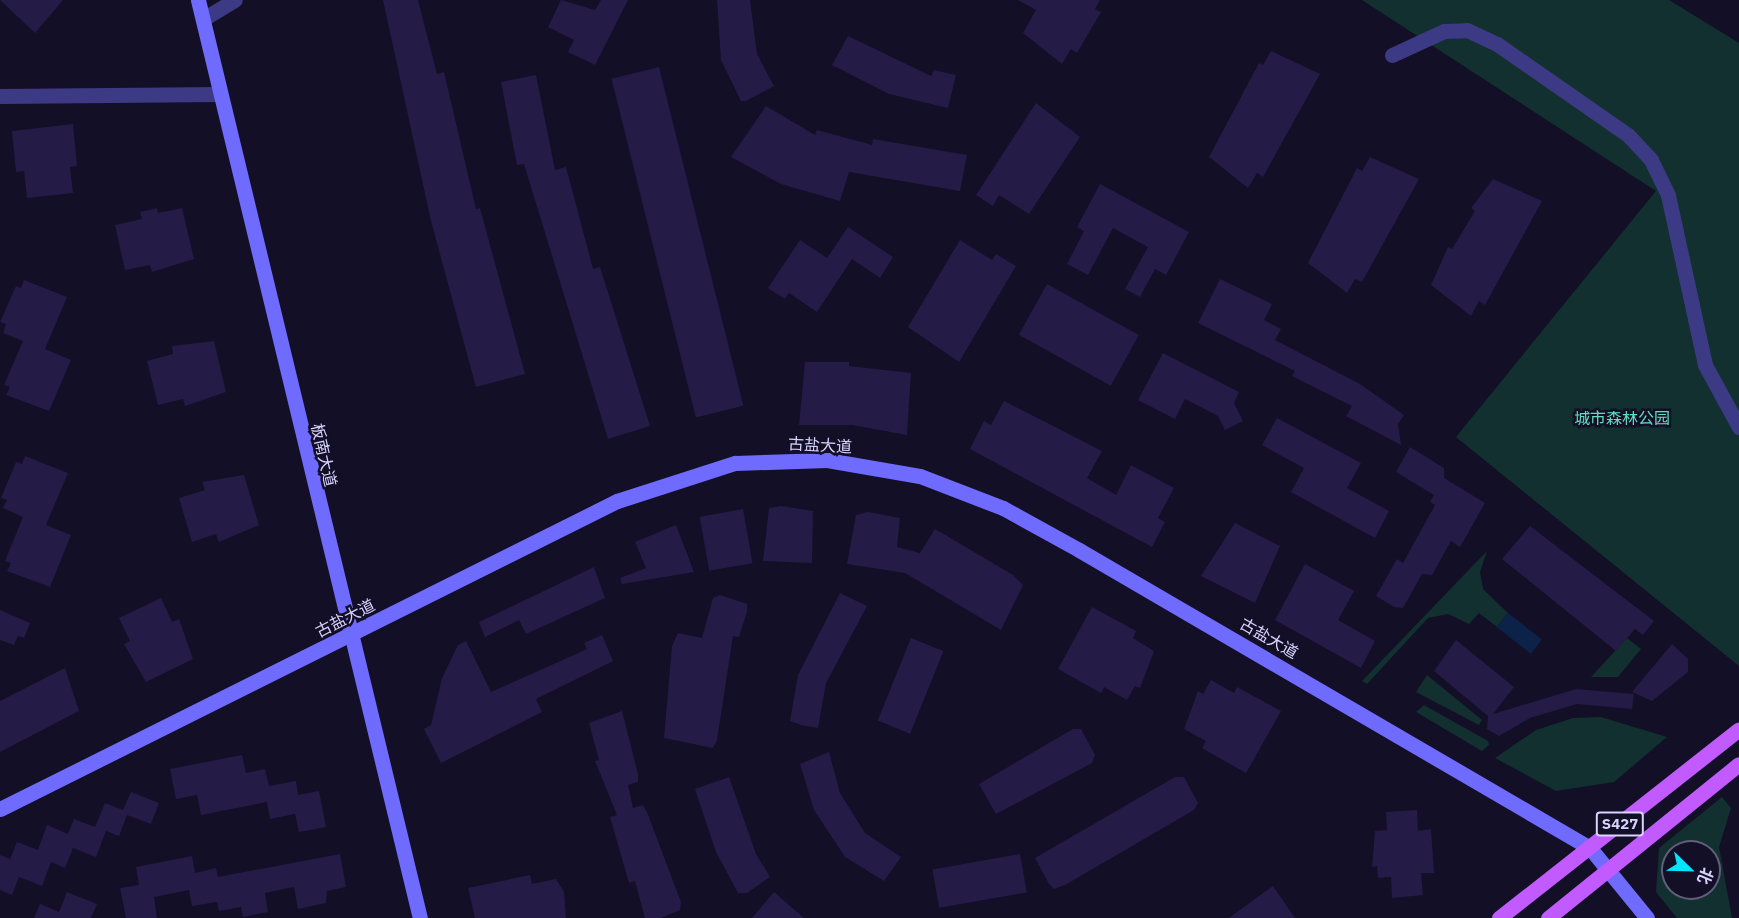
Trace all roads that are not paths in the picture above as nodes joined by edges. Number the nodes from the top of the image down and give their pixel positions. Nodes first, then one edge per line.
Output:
1 (198, 0) edge
2 (235, 0) edge
3 (203, 19) junction
4 (1392, 55) dead end
5 (220, 94) junction
6 (0, 96) edge
7 (1739, 427) edge
8 (348, 637) junction
9 (1739, 729) edge
10 (1739, 764) edge
11 (0, 809) edge
12 (1590, 848) junction
13 (1608, 871) junction
14 (420, 918) edge
15 (1499, 918) edge
16 (1548, 918) edge
17 (1647, 918) edge

1 - 3 street, 板南大道
2 - 3 street
3 - 5 street, 板南大道
4 - 7 street
5 - 6 street
5 - 8 street, 板南大道
8 - 11 street, 古盐大道
8 - 12 street, 古盐大道
8 - 14 street, 板南大道
9 - 12 main road, S427
10 - 13 main road, S427
12 - 13 street, 古盐大道
12 - 15 main road, S427
13 - 16 main road, S427
13 - 17 street, 古盐大道

